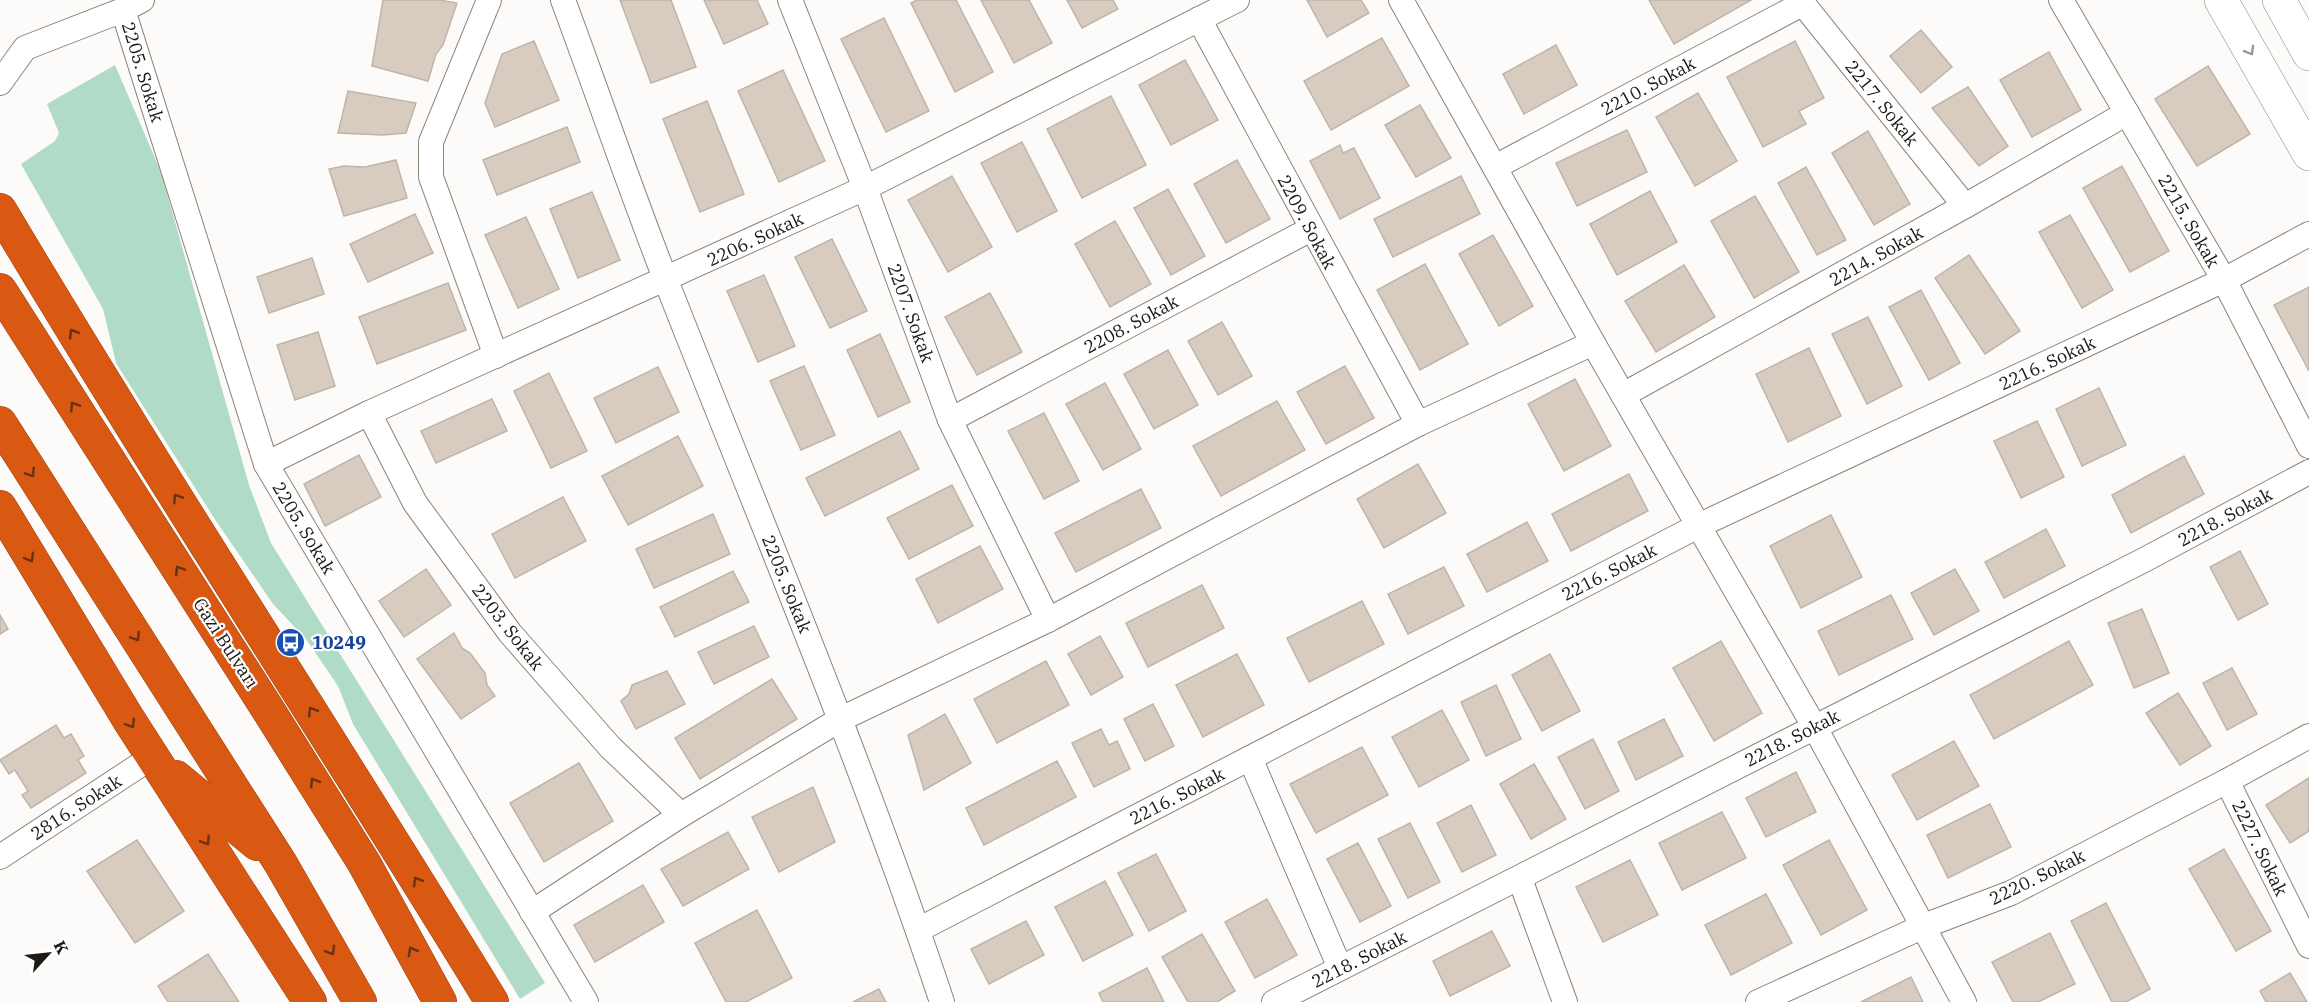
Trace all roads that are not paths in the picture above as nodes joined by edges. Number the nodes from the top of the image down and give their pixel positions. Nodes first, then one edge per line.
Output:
1 (489, 0) edge
2 (563, 0) edge
3 (790, 0) edge
4 (1237, 0) edge
5 (1401, 0) edge
6 (2061, 0) edge
7 (2221, 0) edge
8 (2279, 0) edge
9 (1801, 2) edge
10 (132, 5) edge
11 (1199, 19) junction
12 (26, 48) junction
13 (0, 49) edge
14 (2309, 54) edge
15 (0, 83) edge
16 (2127, 113) junction
17 (2309, 154) edge
18 (1495, 167) junction
19 (866, 188) junction
20 (1965, 206) junction
21 (0, 210) edge
22 (1311, 229) junction
23 (2309, 234) edge
24 (666, 280) junction
25 (2224, 280) junction
26 (0, 290) edge
27 (1593, 343) junction
28 (496, 356) junction
29 (1623, 395) junction
30 (369, 413) junction
31 (950, 420) junction
32 (0, 423) edge
33 (1418, 424) junction
34 (2309, 446) edge
35 (266, 464) junction
36 (2309, 472) edge
37 (0, 507) edge
38 (1698, 526) junction
39 (231, 583) junction
40 (1048, 620) junction
41 (267, 708) junction
42 (841, 719) junction
43 (1814, 726) junction
44 (2309, 736) edge
45 (152, 757) junction
46 (1250, 758) junction
47 (2227, 781) junction
48 (365, 797) junction
49 (681, 815) junction
50 (0, 857) edge
51 (281, 864) junction
52 (1520, 879) junction
53 (532, 912) junction
54 (1924, 926) junction
55 (918, 930) junction
56 (2309, 946) edge
57 (1340, 968) junction
58 (578, 999) edge
59 (310, 1002) edge
60 (320, 1002) edge
61 (360, 1002) edge
62 (440, 1002) edge
63 (492, 1002) edge
64 (942, 1002) edge
65 (1274, 1002) edge
66 (1565, 1002) edge
67 (1758, 1002) edge
68 (1964, 1002) edge

1 - 28 street
2 - 24 street, 2205. Sokak
3 - 19 street, 2207. Sokak
4 - 11 street, 2206. Sokak
5 - 18 street
6 - 16 street, 2215. Sokak
7 -> 17 main road
8 - 14 main road
9 - 18 street, 2210. Sokak
9 - 20 street, 2217. Sokak
10 - 12 street
10 - 35 street, 2205. Sokak
11 - 19 street, 2206. Sokak
11 - 22 street, 2209. Sokak
12 - 13 street
12 - 15 street
16 - 20 street, 2214. Sokak
16 - 25 street, 2215. Sokak
18 - 27 street
19 - 24 street, 2206. Sokak
19 - 31 street, 2207. Sokak
20 - 29 street, 2214. Sokak
39 -> 21 highway
22 - 31 street, 2208. Sokak
22 - 33 street, 2209. Sokak
23 - 25 street, 2216. Sokak
24 - 28 street, 2206. Sokak
24 - 42 street, 2205. Sokak
25 - 34 street, 2215. Sokak
25 - 38 street, 2216. Sokak
41 -> 26 highway, Gazi Bulvarı
27 - 29 street
27 - 33 street
28 - 30 street, 2206. Sokak
29 - 38 street
30 - 35 street, 2206. Sokak
30 - 49 street, 2203. Sokak
31 - 40 street, 2207. Sokak
32 -> 51 highway
33 - 40 street
35 - 53 street, 2205. Sokak
36 - 43 street, 2218. Sokak
37 -> 45 highway
38 - 43 street
38 - 46 street, 2216. Sokak
39 - 41 highway
48 -> 39 highway
40 - 42 street
41 - 48 highway
62 -> 41 highway, Gazi Bulvarı
42 - 49 street
42 - 55 street, 2205. Sokak
43 - 52 street, 2218. Sokak
43 - 54 street
44 - 47 street, 2220. Sokak
45 - 50 street, 2816. Sokak
45 - 51 highway
45 -> 59 highway
46 - 55 street, 2216. Sokak
46 - 57 street
47 - 54 street, 2220. Sokak
47 - 56 street, 2227. Sokak
63 -> 48 highway
49 - 53 street
51 - 60 highway
51 -> 61 highway
52 - 57 street, 2218. Sokak
52 - 66 street
53 - 58 street, 2205. Sokak
54 - 67 street, 2220. Sokak
54 - 68 street
55 - 64 street, 2205. Sokak
57 - 65 street, 2218. Sokak

